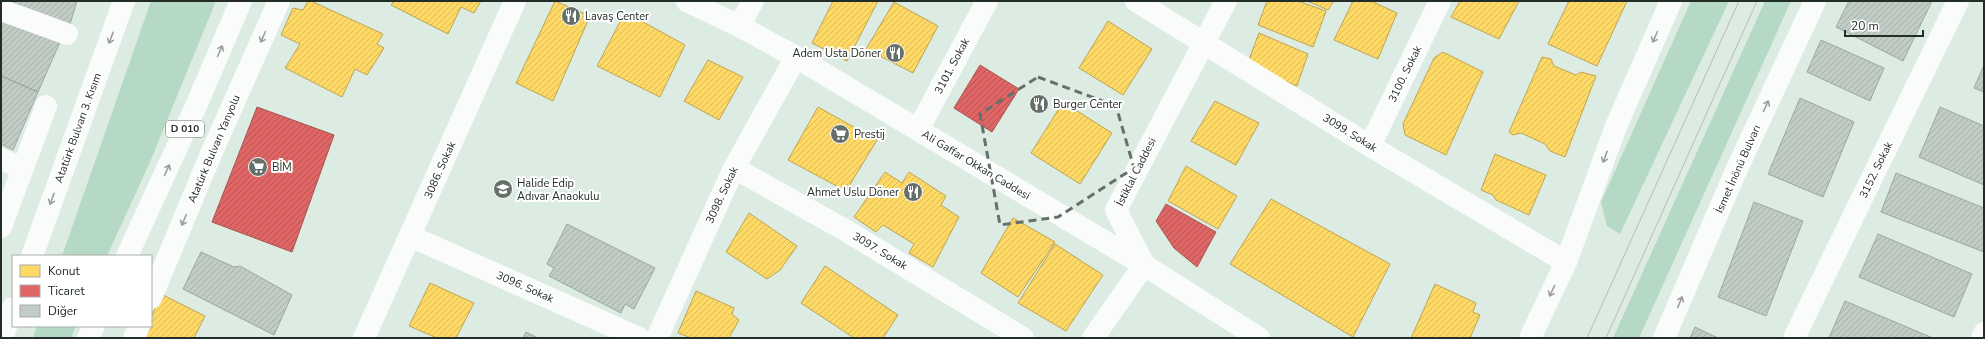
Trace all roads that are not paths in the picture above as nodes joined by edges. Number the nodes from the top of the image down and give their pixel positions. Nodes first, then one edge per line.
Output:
1 (124, 1) edge
2 (241, 1) edge
3 (279, 1) edge
4 (515, 1) edge
5 (687, 1) edge
6 (753, 1) edge
7 (987, 1) edge
8 (1136, 1) edge
9 (1226, 1) edge
10 (1440, 1) edge
11 (1671, 1) edge
12 (1815, 1) edge
13 (1958, 1) edge
14 (1, 10) edge
15 (739, 26) junction
16 (68, 34) dead end
17 (1206, 43) junction
18 (796, 57) junction
19 (46, 106) dead end
20 (918, 130) junction
21 (1370, 146) junction
22 (1, 159) edge
23 (22, 168) junction
24 (734, 168) junction
25 (1, 227) edge
26 (410, 236) junction
27 (32, 255) edge
28 (127, 255) edge
29 (1566, 262) junction
30 (1144, 265) junction
31 (152, 296) edge
32 (12, 311) edge
33 (94, 327) edge
34 (139, 327) edge
35 (1984, 333) edge
36 (2, 338) edge
37 (88, 338) edge
38 (134, 338) edge
39 (364, 338) edge
40 (639, 338) edge
41 (657, 338) edge
42 (1023, 338) edge
43 (1093, 338) edge
44 (1259, 338) edge
45 (1530, 338) edge
46 (1664, 338) edge
47 (1794, 338) edge
48 (1982, 338) edge

1 -> 27 main road, Atatürk Bulvarı 3. Kısım
28 -> 2 main road, D 010
3 -> 31 main road, Atatürk Bulvarı Yanyolu
4 - 26 main road, 3086. Sokak
5 - 15 main road, Ali Gaffar Okkan Caddesi
6 - 15 main road
7 - 20 main road, 3101. Sokak
8 - 17 main road, 3099. Sokak
9 - 17 main road, İstiklal Caddesi
10 - 21 main road, 3100. Sokak
11 -> 29 main road
46 -> 12 main road, İsmet İnönü Bulvarı
13 - 47 main road, 3152. Sokak
14 - 16 main road
15 - 18 main road, Ali Gaffar Okkan Caddesi
17 - 21 main road, 3099. Sokak
17 - 30 main road, İstiklal Caddesi
18 - 20 main road, Ali Gaffar Okkan Caddesi
18 - 24 main road, 3098. Sokak
19 - 23 main road
20 - 30 main road, Ali Gaffar Okkan Caddesi
21 - 29 main road, 3099. Sokak
22 - 23 main road
23 - 25 main road
24 - 41 main road, 3098. Sokak
24 - 42 main road, 3097. Sokak
26 - 39 main road, 3086. Sokak
26 - 40 main road, 3096. Sokak
29 -> 45 main road
30 - 43 main road
30 - 44 main road, Ali Gaffar Okkan Caddesi
32 - 36 main road
33 - 37 main road
34 - 38 main road
35 - 48 main road

